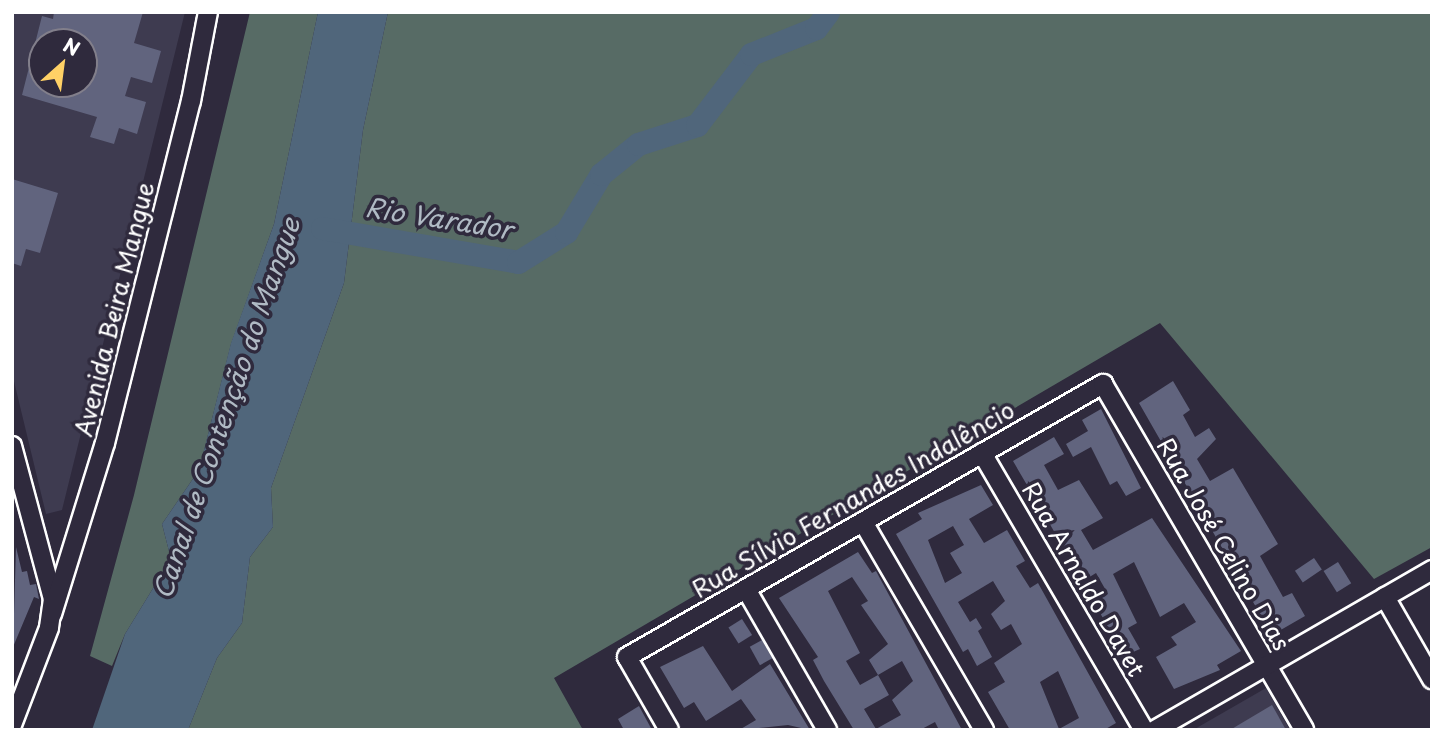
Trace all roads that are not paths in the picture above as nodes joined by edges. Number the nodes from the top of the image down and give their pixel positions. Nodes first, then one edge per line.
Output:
1 (208, 12) edge
2 (1103, 384) joint
3 (12, 446) edge
4 (982, 453) junction
5 (863, 522) junction
6 (1432, 570) edge
7 (746, 589) junction
8 (1385, 597) junction
9 (52, 614) junction
10 (1266, 666) junction
11 (1432, 679) edge
12 (12, 725) edge
13 (669, 730) edge
14 (827, 730) edge
15 (984, 730) edge
16 (1144, 730) edge
17 (1155, 730) edge
18 (1304, 730) edge

1 - 9 street, Avenida Beira Mangue
2 - 4 street, Rua Sílvio Fernandes Indalêncio
2 - 10 street, Rua José Celino Dias
3 - 9 street
4 - 5 street, Rua Sílvio Fernandes Indalêncio
4 - 16 street, Rua Arnaldo Davet
5 - 7 street, Rua Sílvio Fernandes Indalêncio
5 - 15 street
6 - 8 street
7 - 13 street, Rua Sílvio Fernandes Indalêncio
7 - 14 street
8 - 10 street
8 - 11 street
9 - 12 street, Avenida Beira Mangue
10 - 17 street
10 - 18 street, Rua José Celino Dias

